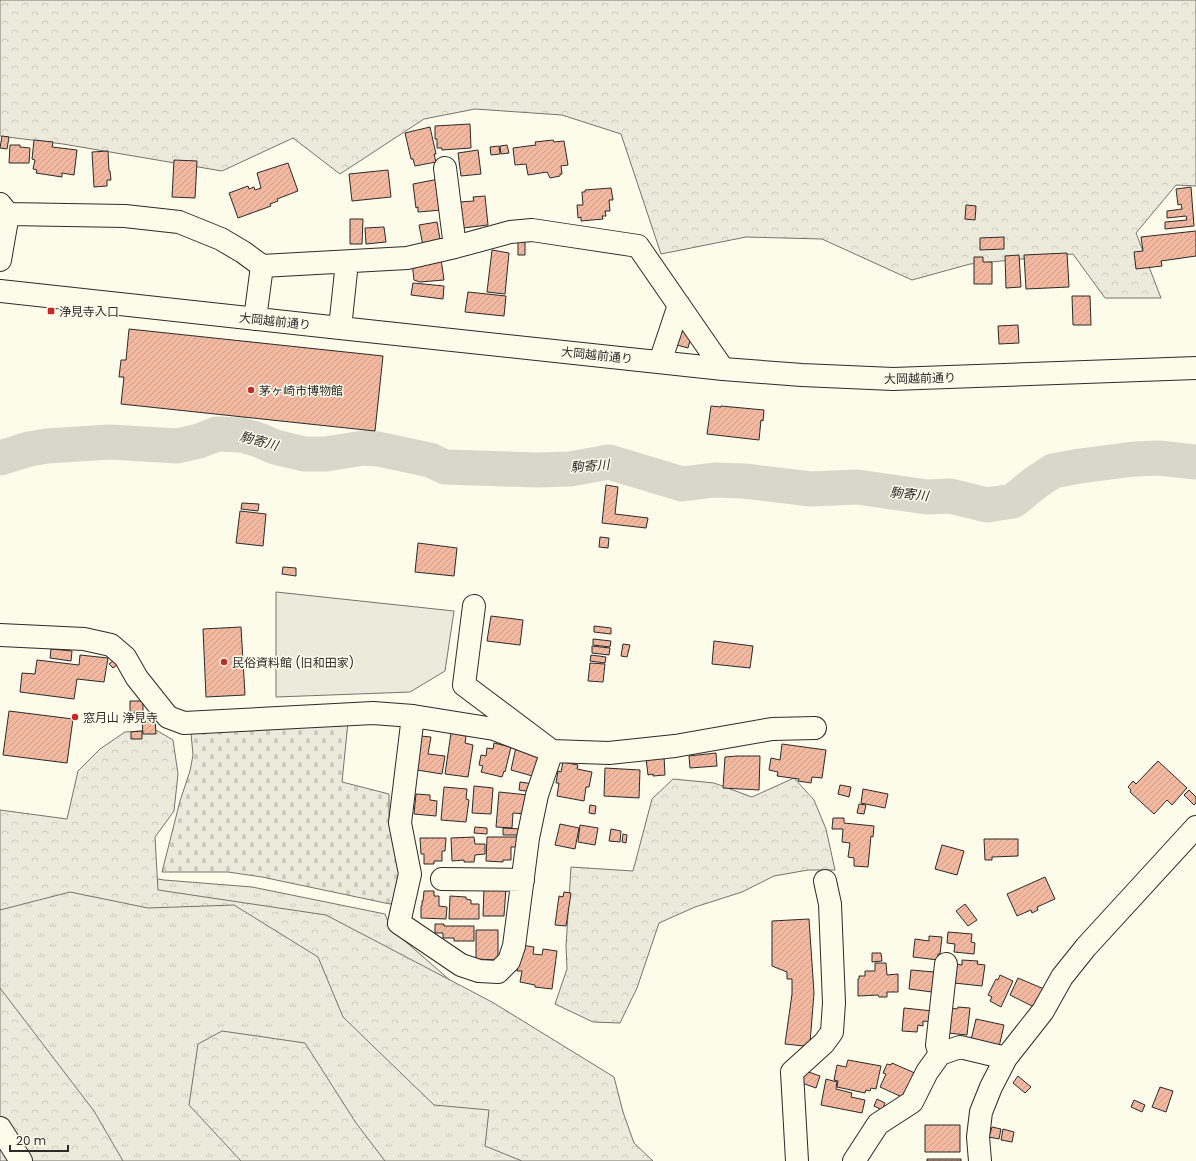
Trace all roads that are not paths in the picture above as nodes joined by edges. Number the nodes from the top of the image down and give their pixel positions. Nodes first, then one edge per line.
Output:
1 (445, 168) dead end
2 (4, 209) edge
3 (455, 247) junction
4 (0, 260) edge
5 (347, 262) junction
6 (262, 266) junction
7 (0, 291) edge
8 (679, 305) junction
9 (255, 319) junction
10 (340, 328) junction
11 (660, 362) junction
12 (1196, 368) edge
13 (723, 369) junction
14 (474, 606) dead end
15 (0, 635) edge
16 (413, 716) junction
17 (815, 728) dead end
18 (552, 751) junction
19 (1196, 827) edge
20 (442, 879) dead end
21 (523, 880) junction
22 (825, 881) dead end
23 (946, 964) dead end
24 (940, 1054) junction
25 (1006, 1058) junction
26 (0, 1128) edge
27 (21, 1161) edge
28 (796, 1161) edge
29 (854, 1161) edge
30 (980, 1161) edge

1 - 3 street
2 - 4 street
2 - 6 street
3 - 5 street
3 - 8 street
5 - 6 street
5 - 10 street
6 - 9 street
7 - 9 street, 大岡越前通り
8 - 11 street
8 - 13 street
9 - 10 street, 大岡越前通り
10 - 11 street, 大岡越前通り
11 - 13 street, 大岡越前通り
12 - 13 street, 大岡越前通り
14 - 18 street
15 - 16 street
16 - 18 street
16 - 21 street
17 - 18 street
18 - 21 street
19 - 25 street
20 - 21 street
22 - 28 street
23 - 24 street
24 - 25 street
24 - 29 street
25 - 30 street
26 - 27 street

